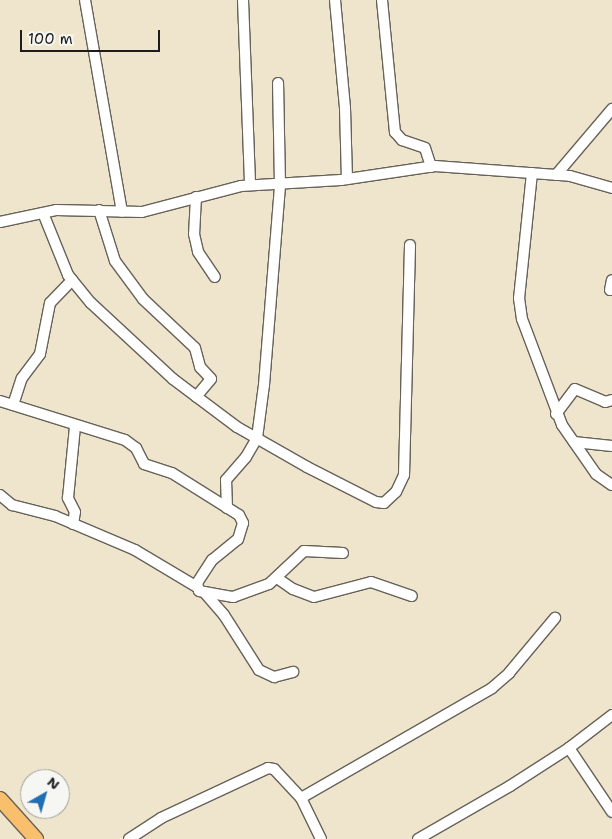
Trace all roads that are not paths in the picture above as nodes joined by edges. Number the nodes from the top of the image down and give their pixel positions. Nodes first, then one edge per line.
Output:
1 (85, 0) edge
2 (243, 0) edge
3 (335, 0) edge
4 (382, 0) edge
5 (278, 83) dead end
6 (612, 110) edge
7 (431, 167) junction
8 (532, 173) junction
9 (556, 175) junction
10 (347, 179) junction
11 (250, 185) junction
12 (280, 185) junction
13 (612, 188) edge
14 (196, 198) junction
15 (99, 210) junction
16 (122, 212) junction
17 (43, 213) junction
18 (0, 222) edge
19 (410, 245) dead end
20 (216, 277) dead end
21 (72, 280) junction
22 (196, 397) junction
23 (612, 400) edge
24 (0, 401) edge
25 (13, 405) junction
26 (556, 414) junction
27 (75, 426) junction
28 (257, 438) junction
29 (574, 442) junction
30 (612, 446) edge
31 (612, 485) edge
32 (0, 495) edge
33 (227, 508) junction
34 (73, 524) junction
35 (343, 552) dead end
36 (276, 578) junction
37 (201, 590) junction
38 (412, 596) dead end
39 (555, 618) dead end
40 (293, 672) dead end
41 (612, 716) edge
42 (569, 748) junction
43 (0, 798) edge
44 (301, 798) junction
45 (612, 812) edge
46 (36, 839) edge
47 (130, 839) edge
48 (322, 839) edge
49 (418, 839) edge

1 - 16 street
2 - 11 street
3 - 10 street
4 - 7 street
5 - 12 street
6 - 9 street
7 - 8 street
7 - 10 street
8 - 9 street
8 - 26 street
9 - 13 street
10 - 12 street
11 - 12 street
11 - 14 street
12 - 28 street
14 - 16 street
14 - 20 street
15 - 16 street
15 - 17 street
15 - 22 street
17 - 18 street
17 - 21 street
19 - 28 street
21 - 22 street
21 - 25 street
22 - 28 street
23 - 26 street
24 - 25 street
25 - 27 street
26 - 29 street
27 - 33 street
27 - 34 street
28 - 33 street
29 - 30 street
29 - 31 street
32 - 34 street
33 - 37 street
34 - 37 street
35 - 36 street
36 - 37 street
36 - 38 street
37 - 40 street
39 - 44 street
41 - 42 street
42 - 45 street
42 - 49 street
43 - 46 main road
44 - 47 street
44 - 48 street

